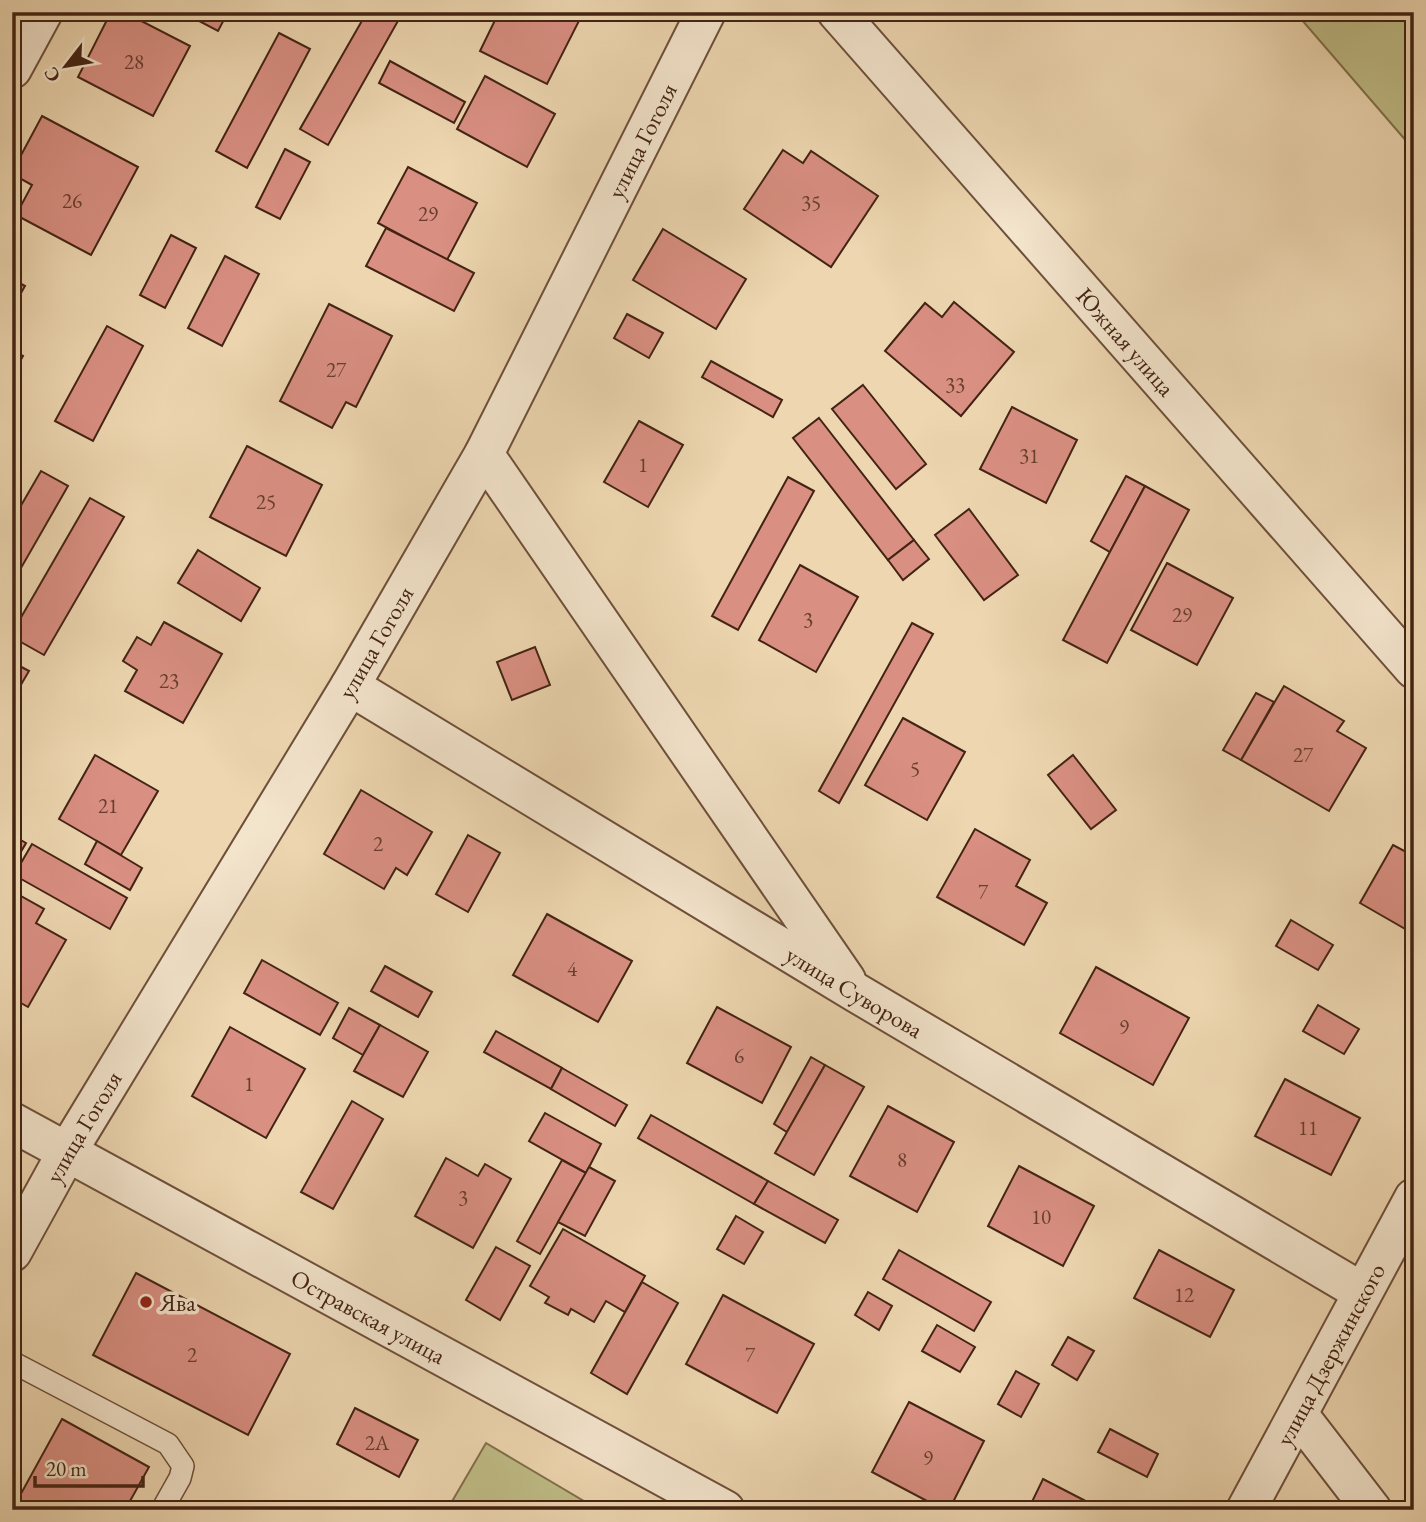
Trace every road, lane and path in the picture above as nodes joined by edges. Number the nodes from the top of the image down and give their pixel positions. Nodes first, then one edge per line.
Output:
1 (43, 12) edge
2 (706, 12) edge
3 (837, 12) edge
4 (12, 69) edge
5 (484, 454) junction
6 (1414, 669) edge
7 (350, 686) junction
8 (855, 992) junction
9 (12, 1122) edge
10 (66, 1152) junction
11 (1414, 1198) edge
12 (12, 1252) edge
13 (1362, 1292) junction
14 (12, 1362) edge
15 (1298, 1414) junction
16 (162, 1510) edge
17 (725, 1510) edge
18 (1246, 1510) edge
19 (1372, 1510) edge

1 - 4 street
2 - 5 street, улица Гоголя
3 - 6 street, Южная улица
5 - 7 street, улица Гоголя
5 - 8 street
7 - 8 street, улица Суворова
7 - 10 street, улица Гоголя
8 - 13 street, улица Суворова
9 - 10 street, Остравская улица
10 - 12 street, улица Гоголя
10 - 17 street, Остравская улица
11 - 13 street, улица Дзержинского
13 - 15 street, улица Дзержинского
14 - 16 lane
15 - 18 street, улица Дзержинского
15 - 19 street

